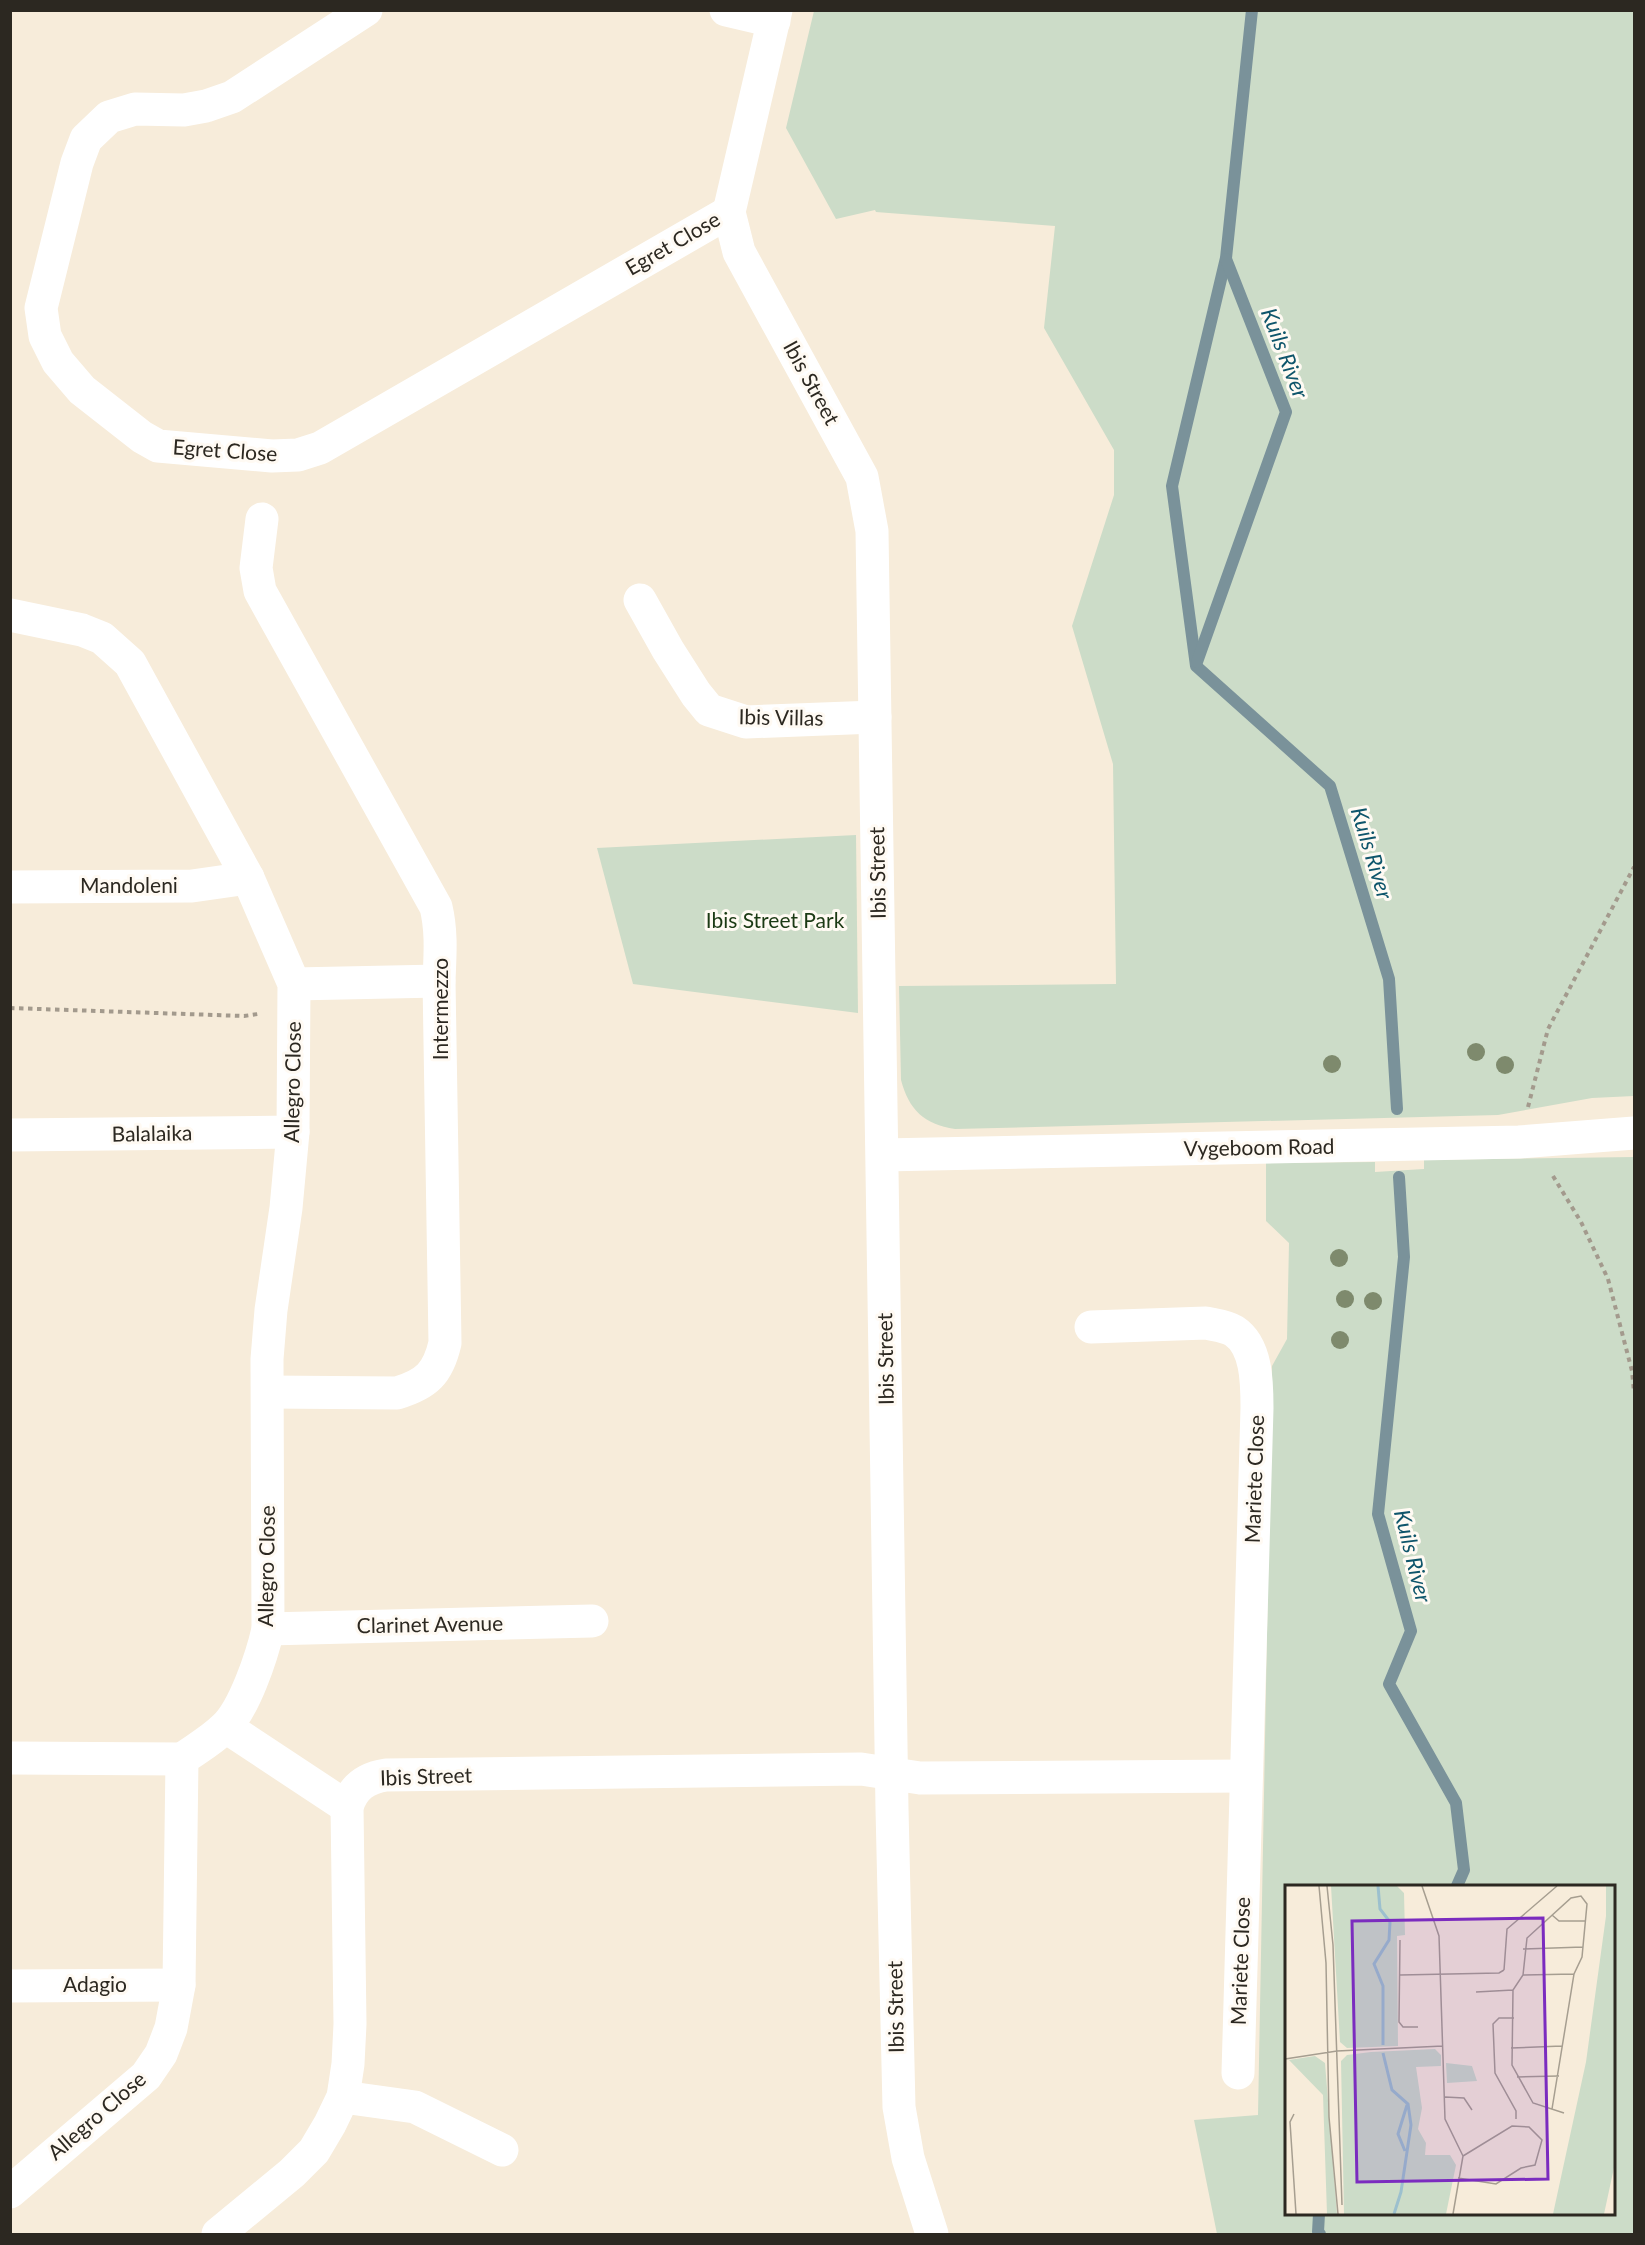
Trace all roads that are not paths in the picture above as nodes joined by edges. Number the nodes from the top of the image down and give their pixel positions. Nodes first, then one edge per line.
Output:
1 (366, 10) edge
2 (726, 10) edge
3 (775, 16) edge
4 (729, 212) junction
5 (262, 519) dead end
6 (640, 600) dead end
7 (10, 615) edge
8 (875, 717) junction
9 (248, 878) junction
10 (10, 886) edge
11 (439, 981) junction
12 (294, 997) junction
13 (293, 1132) junction
14 (1635, 1133) edge
15 (10, 1136) edge
16 (883, 1155) junction
17 (1091, 1327) dead end
18 (267, 1392) junction
19 (592, 1622) dead end
20 (268, 1629) junction
21 (226, 1727) junction
22 (10, 1758) edge
23 (182, 1759) junction
24 (891, 1774) junction
25 (1246, 1776) junction
26 (347, 1807) junction
27 (179, 1985) junction
28 (10, 1986) edge
29 (1238, 2073) dead end
30 (343, 2097) junction
31 (502, 2150) dead end
32 (10, 2192) edge
33 (218, 2235) edge
34 (932, 2235) edge

1 - 4 street, Egret Close
2 - 3 street
3 - 4 street, Ibis Street
4 - 8 street, Ibis Street
5 - 11 street, Intermezzo
6 - 8 street, Ibis Villas
7 - 9 street, Allegro Close
8 - 16 street, Ibis Street
9 - 10 street, Mandoleni
9 - 12 street, Allegro Close
11 - 12 street
11 - 18 street, Intermezzo
12 - 13 street, Allegro Close
13 - 15 street, Balalaika
13 - 18 street, Allegro Close
14 - 16 street, Vygeboom Road
16 - 24 street, Ibis Street
17 - 25 street, Mariete Close
18 - 20 street, Allegro Close
19 - 20 street, Clarinet Avenue
20 - 21 street, Allegro Close
21 - 23 street, Allegro Close
21 - 26 street
22 - 23 street
23 - 27 street, Allegro Close
24 - 25 street
24 - 26 street, Ibis Street
24 - 34 street, Ibis Street
25 - 29 street, Mariete Close
26 - 30 street
27 - 28 street, Adagio
27 - 32 street, Allegro Close
30 - 31 street
30 - 33 street

